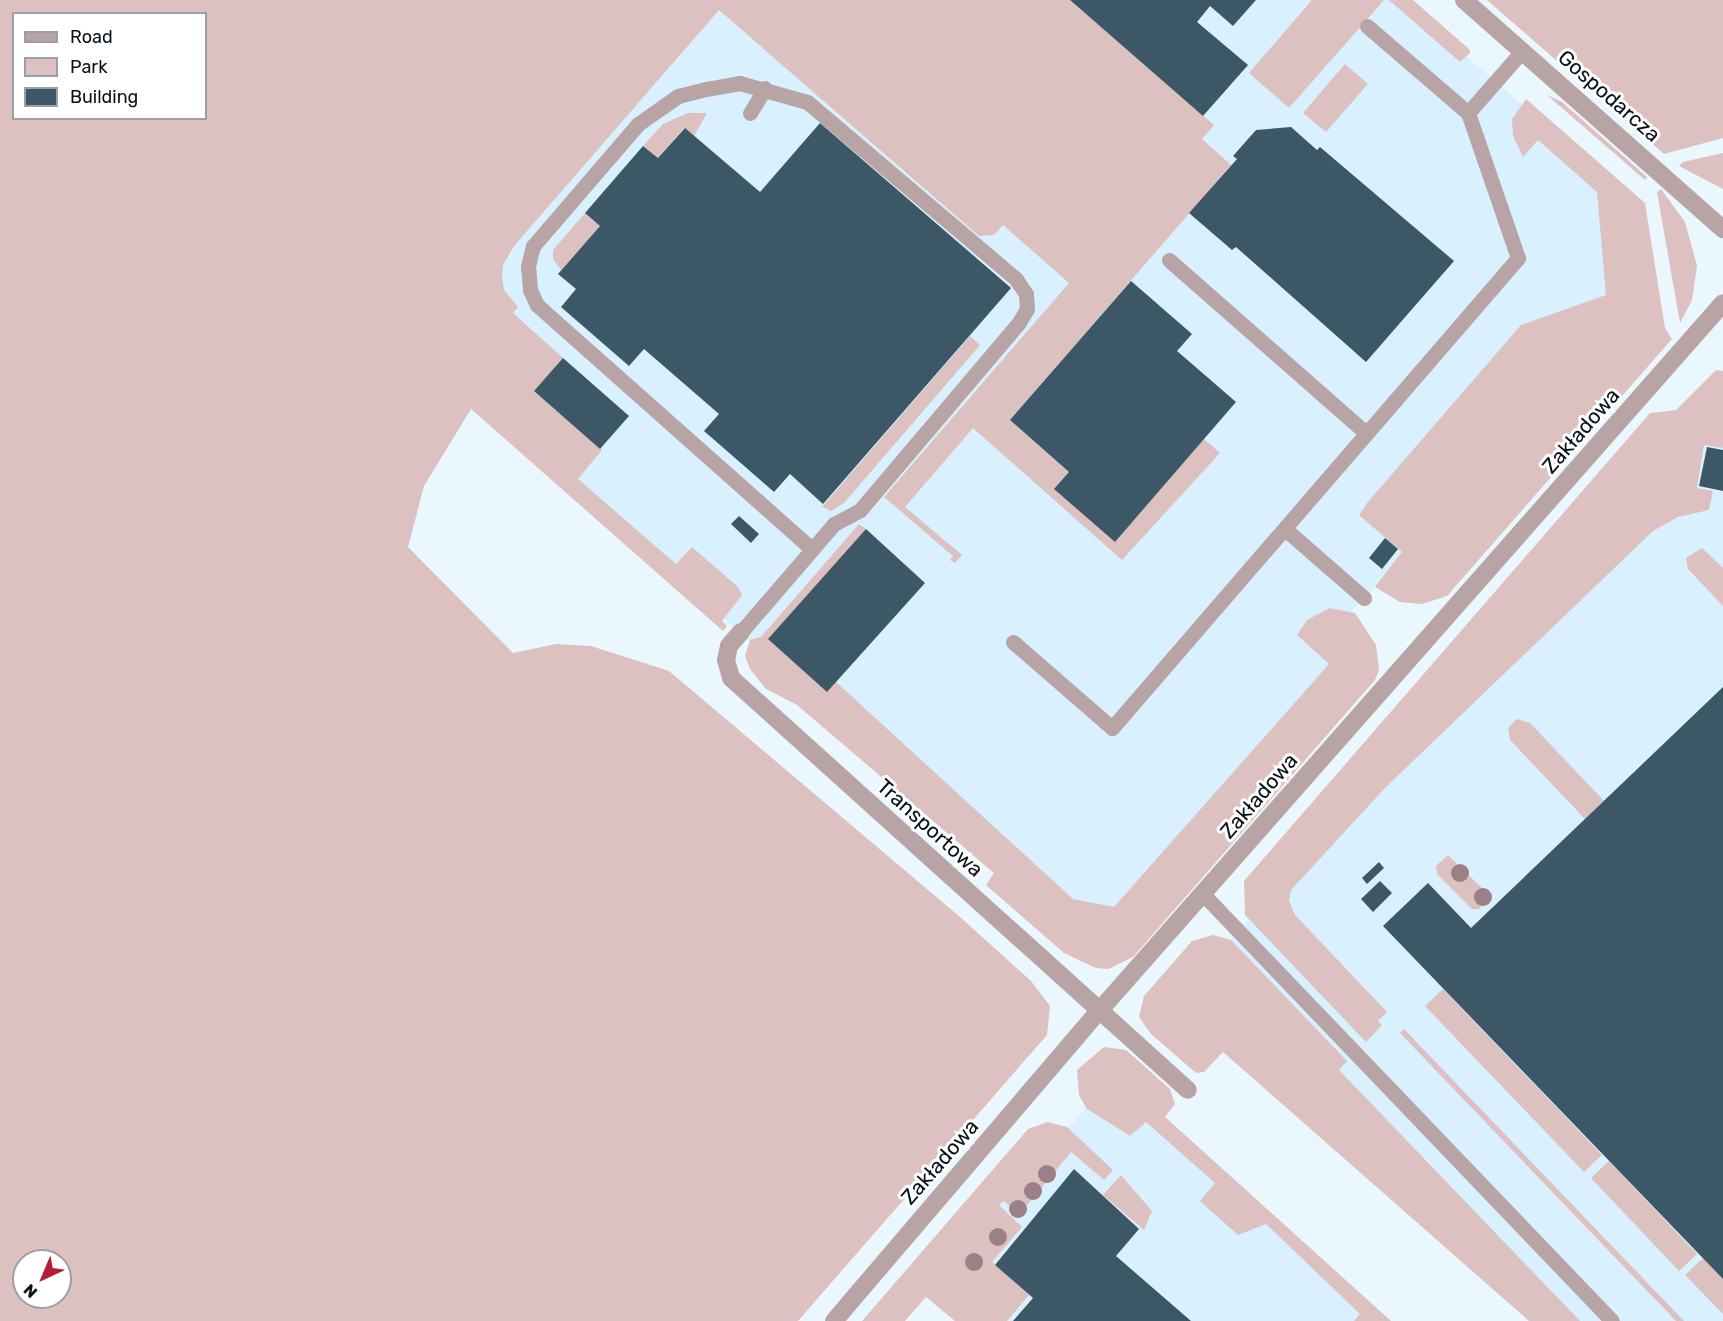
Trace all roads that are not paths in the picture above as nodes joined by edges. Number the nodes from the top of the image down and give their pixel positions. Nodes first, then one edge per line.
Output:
1 (1464, 0) edge
2 (1367, 26) dead end
3 (1522, 51) junction
4 (765, 88) junction
5 (750, 113) dead end
6 (1468, 113) junction
7 (1723, 228) edge
8 (1169, 260) dead end
9 (1723, 303) edge
10 (1366, 433) junction
11 (1285, 529) junction
12 (812, 549) junction
13 (1364, 598) dead end
14 (741, 632) joint
15 (1013, 642) dead end
16 (1203, 894) junction
17 (1100, 1010) junction
18 (1188, 1090) dead end
19 (834, 1321) edge
20 (1612, 1321) edge

1 - 3 street, Gospodarcza
2 - 6 lane
3 - 6 lane
3 - 7 street, Gospodarcza
4 - 5 lane
4 - 12 lane
4 - 12 lane
6 - 10 lane
8 - 10 lane
9 - 16 street, Zakładowa
10 - 11 lane
11 - 13 lane
11 - 15 lane
12 - 14 lane
14 - 17 street, Transportowa
16 - 17 street, Zakładowa
16 - 20 lane
17 - 18 street, Transportowa
17 - 19 street, Zakładowa

